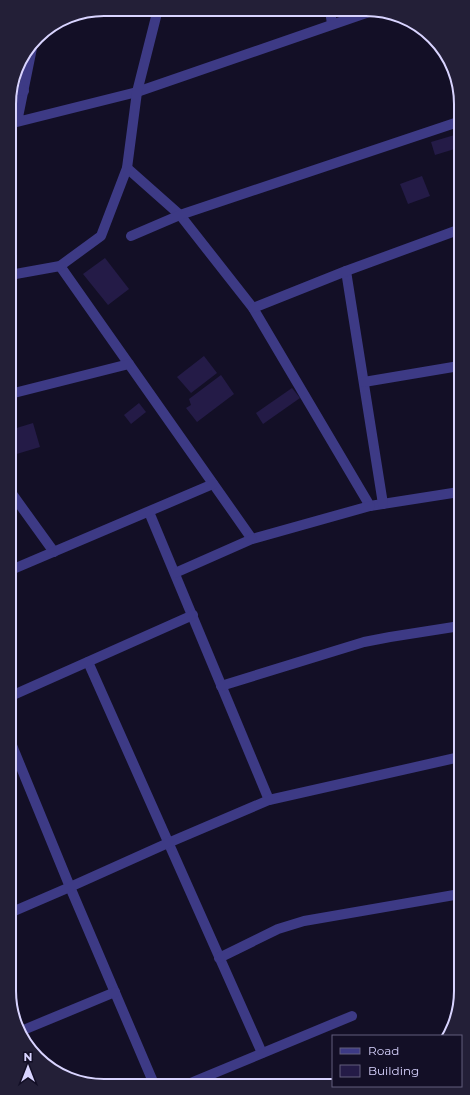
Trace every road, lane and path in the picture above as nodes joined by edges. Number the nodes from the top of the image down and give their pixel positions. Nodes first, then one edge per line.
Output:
1 (156, 16) edge
2 (331, 16) edge
3 (357, 16) edge
4 (332, 24) junction
5 (31, 56) edge
6 (17, 90) edge
7 (24, 91) junction
8 (137, 92) junction
9 (16, 114) edge
10 (16, 122) edge
11 (454, 123) edge
12 (126, 168) junction
13 (180, 215) junction
14 (454, 231) edge
15 (131, 236) dead end
16 (60, 266) junction
17 (346, 271) junction
18 (16, 274) edge
19 (253, 308) junction
20 (129, 364) junction
21 (454, 367) edge
22 (364, 382) junction
23 (16, 392) edge
24 (213, 484) junction
25 (454, 493) edge
26 (16, 499) edge
27 (383, 504) junction
28 (370, 506) junction
29 (149, 512) junction
30 (252, 539) junction
31 (54, 552) junction
32 (16, 568) edge
33 (175, 573) junction
34 (193, 615) junction
35 (454, 627) edge
36 (88, 662) junction
37 (221, 686) junction
38 (16, 694) edge
39 (16, 756) edge
40 (454, 758) edge
41 (269, 800) junction
42 (168, 842) junction
43 (70, 887) junction
44 (454, 895) edge
45 (16, 910) edge
46 (219, 958) junction
47 (115, 992) junction
48 (352, 1016) dead end
49 (25, 1029) edge
50 (262, 1053) junction
51 (152, 1079) edge
52 (200, 1079) edge

1 - 8 street
2 - 4 street
3 - 4 street
4 - 8 street
5 - 7 street
6 - 7 street
7 - 9 street
8 - 10 street
8 - 12 street
11 - 13 street
12 - 13 street
12 - 16 street
13 - 15 street
13 - 19 street
14 - 17 street
16 - 18 street
16 - 20 street
17 - 19 street
17 - 22 street
19 - 28 street
20 - 23 street
20 - 24 street
21 - 22 street
22 - 27 street
24 - 29 street
24 - 30 street
25 - 27 street
26 - 31 street
27 - 28 street
28 - 30 street
29 - 31 street
29 - 33 street
30 - 33 street
31 - 32 street
33 - 34 street
34 - 36 street
34 - 37 street
35 - 37 street
36 - 38 street
36 - 42 street
37 - 41 street
39 - 43 street
40 - 41 street
41 - 42 street
42 - 43 street
42 - 46 street
43 - 45 street
43 - 47 street
44 - 46 street
46 - 50 street
47 - 49 street
47 - 51 street
48 - 50 street
50 - 52 street

